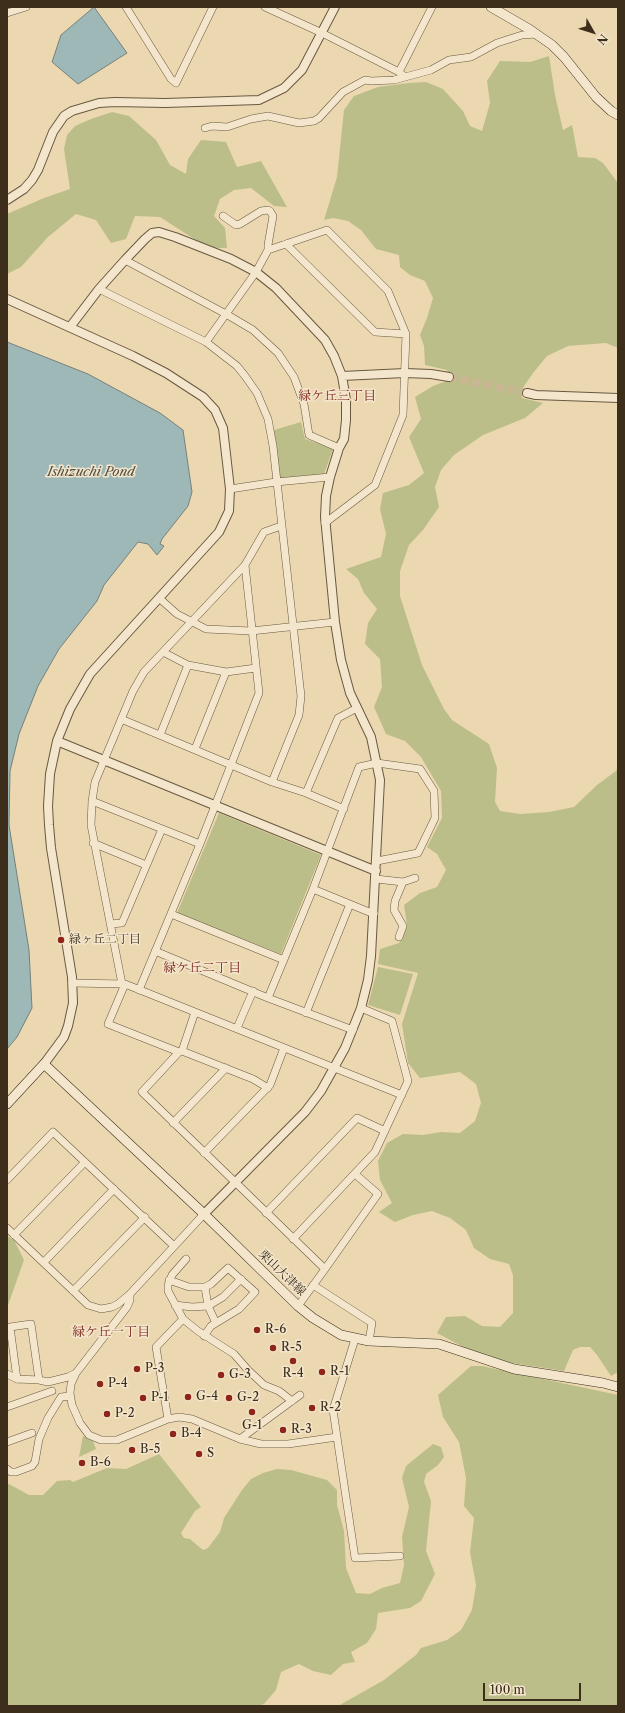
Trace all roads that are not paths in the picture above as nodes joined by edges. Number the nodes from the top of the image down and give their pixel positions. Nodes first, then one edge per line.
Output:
1 (26, 7) edge
2 (126, 7) edge
3 (213, 7) edge
4 (265, 7) edge
5 (335, 7) edge
6 (432, 7) edge
7 (491, 7) edge
8 (7, 13) edge
9 (322, 33) junction
10 (537, 34) junction
11 (401, 74) junction
12 (618, 115) edge
13 (205, 128) dead end
14 (7, 200) edge
15 (222, 216) dead end
16 (286, 244) junction
17 (268, 250) junction
18 (125, 260) junction
19 (256, 272) junction
20 (99, 289) junction
21 (7, 299) edge
22 (226, 314) junction
23 (70, 326) junction
24 (406, 334) junction
25 (206, 342) junction
26 (405, 373) junction
27 (342, 376) junction
28 (449, 377) tunnel mouth
29 (528, 393) tunnel mouth
30 (618, 398) edge
31 (339, 448) junction
32 (330, 477) junction
33 (276, 482) junction
34 (230, 489) junction
35 (325, 523) junction
36 (281, 526) junction
37 (244, 565) junction
38 (159, 598) junction
39 (190, 622) junction
40 (335, 622) junction
41 (292, 626) junction
42 (252, 631) junction
43 (163, 652) junction
44 (188, 665) junction
45 (256, 668) junction
46 (226, 672) junction
47 (357, 708) junction
48 (121, 719) junction
49 (160, 735) junction
50 (57, 741) junction
51 (195, 749) junction
52 (105, 760) junction
53 (377, 763) junction
54 (231, 764) junction
55 (272, 782) junction
56 (306, 793) junction
57 (92, 801) junction
58 (215, 806) junction
59 (344, 810) junction
60 (162, 829) junction
61 (93, 843) junction
62 (200, 844) junction
63 (328, 851) junction
64 (377, 861) junction
65 (146, 865) junction
66 (376, 875) junction
67 (415, 878) dead end
68 (403, 882) junction
69 (313, 889) junction
70 (350, 904) junction
71 (171, 914) junction
72 (374, 914) junction
73 (110, 924) junction
74 (399, 937) dead end
75 (155, 951) junction
76 (284, 960) junction
77 (72, 983) junction
78 (123, 984) junction
79 (139, 990) junction
80 (253, 991) junction
81 (268, 998) junction
82 (361, 1008) junction
83 (195, 1012) junction
84 (306, 1013) junction
85 (237, 1028) junction
86 (353, 1030) junction
87 (284, 1048) junction
88 (180, 1052) junction
89 (44, 1064) junction
90 (226, 1068) junction
91 (335, 1068) junction
92 (268, 1088) junction
93 (402, 1095) junction
94 (7, 1104) edge
95 (173, 1123) junction
96 (385, 1131) junction
97 (204, 1153) junction
98 (85, 1162) junction
99 (355, 1174) junction
100 (7, 1180) edge
101 (235, 1183) junction
102 (114, 1189) junction
103 (266, 1213) junction
104 (204, 1214) junction
105 (145, 1217) junction
106 (7, 1228) edge
107 (14, 1235) junction
108 (293, 1239) junction
109 (174, 1246) junction
110 (186, 1259) dead end
111 (44, 1262) junction
112 (325, 1269) junction
113 (241, 1279) junction
114 (170, 1280) junction
115 (313, 1286) junction
116 (205, 1287) junction
117 (73, 1291) junction
118 (130, 1294) junction
119 (175, 1304) junction
120 (208, 1306) junction
121 (298, 1306) junction
122 (183, 1319) junction
123 (216, 1322) junction
124 (204, 1336) junction
125 (355, 1339) junction
126 (369, 1341) junction
127 (76, 1373) junction
128 (8, 1377) edge
129 (17, 1379) junction
130 (39, 1380) junction
131 (618, 1387) edge
132 (52, 1391) dead end
133 (300, 1395) dead end
134 (70, 1396) junction
135 (292, 1401) junction
136 (7, 1407) edge
137 (168, 1419) junction
138 (32, 1433) dead end
139 (337, 1437) junction
140 (240, 1439) junction
141 (7, 1442) edge
142 (7, 1469) edge
143 (400, 1556) dead end

1 - 8 street
2 - 3 street
4 - 9 street
5 - 9 street
6 - 11 street
7 - 10 main road
9 - 11 street
9 - 14 street
10 - 11 street
10 - 12 main road
11 - 13 street
15 - 17 street
16 - 17 street
16 - 24 street
16 - 24 street
17 - 19 street
18 - 19 street
18 - 20 street
18 - 22 street
19 - 22 street
19 - 27 street
20 - 23 street
20 - 25 street
21 - 23 street
22 - 25 street
22 - 31 street
23 - 34 street
24 - 26 street
25 - 33 street
26 - 27 street
26 - 28 street
26 - 35 street
27 - 31 street
29 - 30 street
31 - 32 street
32 - 33 street
32 - 35 street
33 - 34 street
33 - 36 street
34 - 38 street
35 - 40 street
36 - 37 street
36 - 41 street
37 - 39 street
37 - 42 street
38 - 39 street
38 - 50 street
39 - 42 street
39 - 43 street
40 - 41 street
40 - 47 street
41 - 42 street
41 - 55 street
42 - 45 street
43 - 44 street
43 - 48 street
44 - 46 street
44 - 49 street
45 - 46 street
45 - 54 street
46 - 51 street
47 - 53 street
47 - 56 street
48 - 49 street
48 - 52 street
49 - 51 street
50 - 52 street
50 - 77 street
51 - 54 street
52 - 57 street
52 - 58 street
53 - 59 street
53 - 64 street
53 - 64 street
54 - 55 street
54 - 58 street
55 - 56 street
56 - 59 street
57 - 60 street
57 - 61 street
58 - 62 street
58 - 63 street
59 - 63 street
60 - 62 street
60 - 65 street
61 - 65 street
61 - 73 street
62 - 71 street
63 - 66 street
63 - 69 street
64 - 66 street
65 - 73 street
66 - 68 street
66 - 72 street
67 - 68 street
68 - 74 street
69 - 70 street
69 - 76 street
70 - 72 street
70 - 84 street
71 - 75 street
71 - 76 street
72 - 82 street
73 - 78 street
75 - 79 street
75 - 80 street
76 - 81 street
77 - 78 street
77 - 89 street
78 - 79 street
78 - 88 street
79 - 83 street
80 - 81 street
80 - 85 street
81 - 84 street
82 - 86 street
82 - 93 street
83 - 85 street
83 - 88 street
84 - 86 street
85 - 87 street
86 - 91 street
87 - 91 street
87 - 92 street
88 - 90 street
88 - 95 street
89 - 94 main road
89 - 104 main road, 栗山大津線
90 - 92 street
90 - 95 street
91 - 93 street
91 - 101 street
92 - 97 street
93 - 96 street
95 - 97 street
96 - 99 street
96 - 103 street
97 - 101 street
98 - 100 street
98 - 102 street
98 - 107 street
99 - 108 street
99 - 112 street
101 - 103 street
101 - 104 street
102 - 105 street
102 - 111 street
103 - 108 street
104 - 109 street
104 - 121 main road, 栗山大津線
105 - 109 street
105 - 117 street
106 - 107 street
107 - 111 street
108 - 112 street
109 - 118 street
110 - 114 street
111 - 117 street
112 - 115 street
113 - 116 street
113 - 120 street
113 - 123 street
114 - 116 street
114 - 119 street
115 - 121 street
115 - 126 street
116 - 120 street
117 - 118 street
118 - 127 street
119 - 120 street
119 - 122 street
120 - 123 street
121 - 125 main road, 栗山大津線
122 - 124 street
122 - 137 street
123 - 124 street
124 - 135 street
125 - 126 main road, 栗山大津線
125 - 139 street
126 - 131 main road, 栗山大津線
127 - 130 street
127 - 134 street
128 - 129 street
129 - 130 street
129 - 130 street
132 - 136 street
133 - 135 street
134 - 137 street
134 - 142 street
135 - 140 street
137 - 140 street
138 - 141 street
139 - 140 street
139 - 143 street

